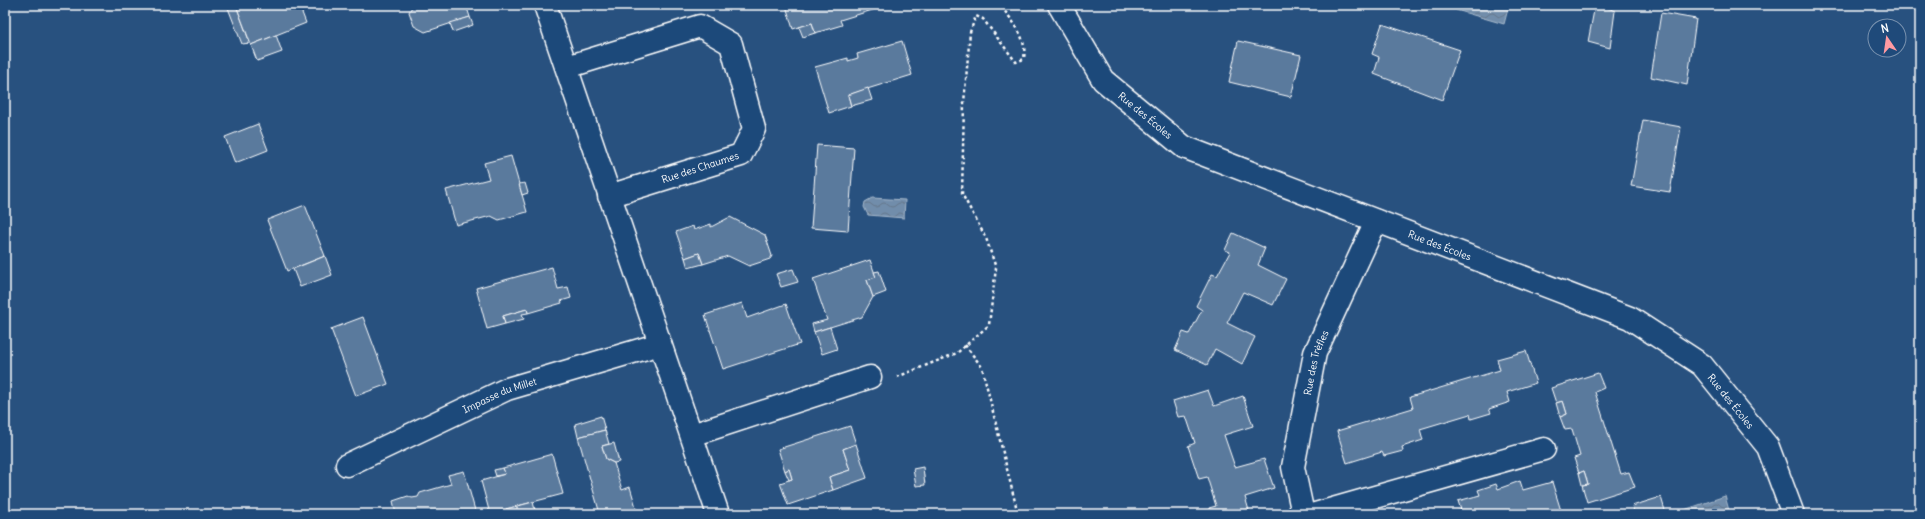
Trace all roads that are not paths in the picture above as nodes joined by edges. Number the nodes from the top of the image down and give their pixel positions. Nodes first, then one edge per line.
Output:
1 (545, 5) edge
2 (1059, 5) edge
3 (567, 67) junction
4 (609, 196) junction
5 (1376, 221) junction
6 (660, 344) junction
7 (870, 377) road end
8 (692, 435) junction
9 (1544, 449) dead end
10 (346, 465) dead end
11 (718, 514) edge
12 (1304, 514) edge
13 (1315, 514) edge
14 (1793, 514) edge

1 - 3 street
2 - 5 street, Rue des Écoles
3 - 4 street
3 - 4 street, Rue des Chaumes
4 - 6 street
5 - 12 street, Rue des Trèfles
5 - 14 street, Rue des Écoles
6 - 8 street
6 - 10 street, Impasse du Millet
7 - 8 street
8 - 11 street
9 - 13 street

